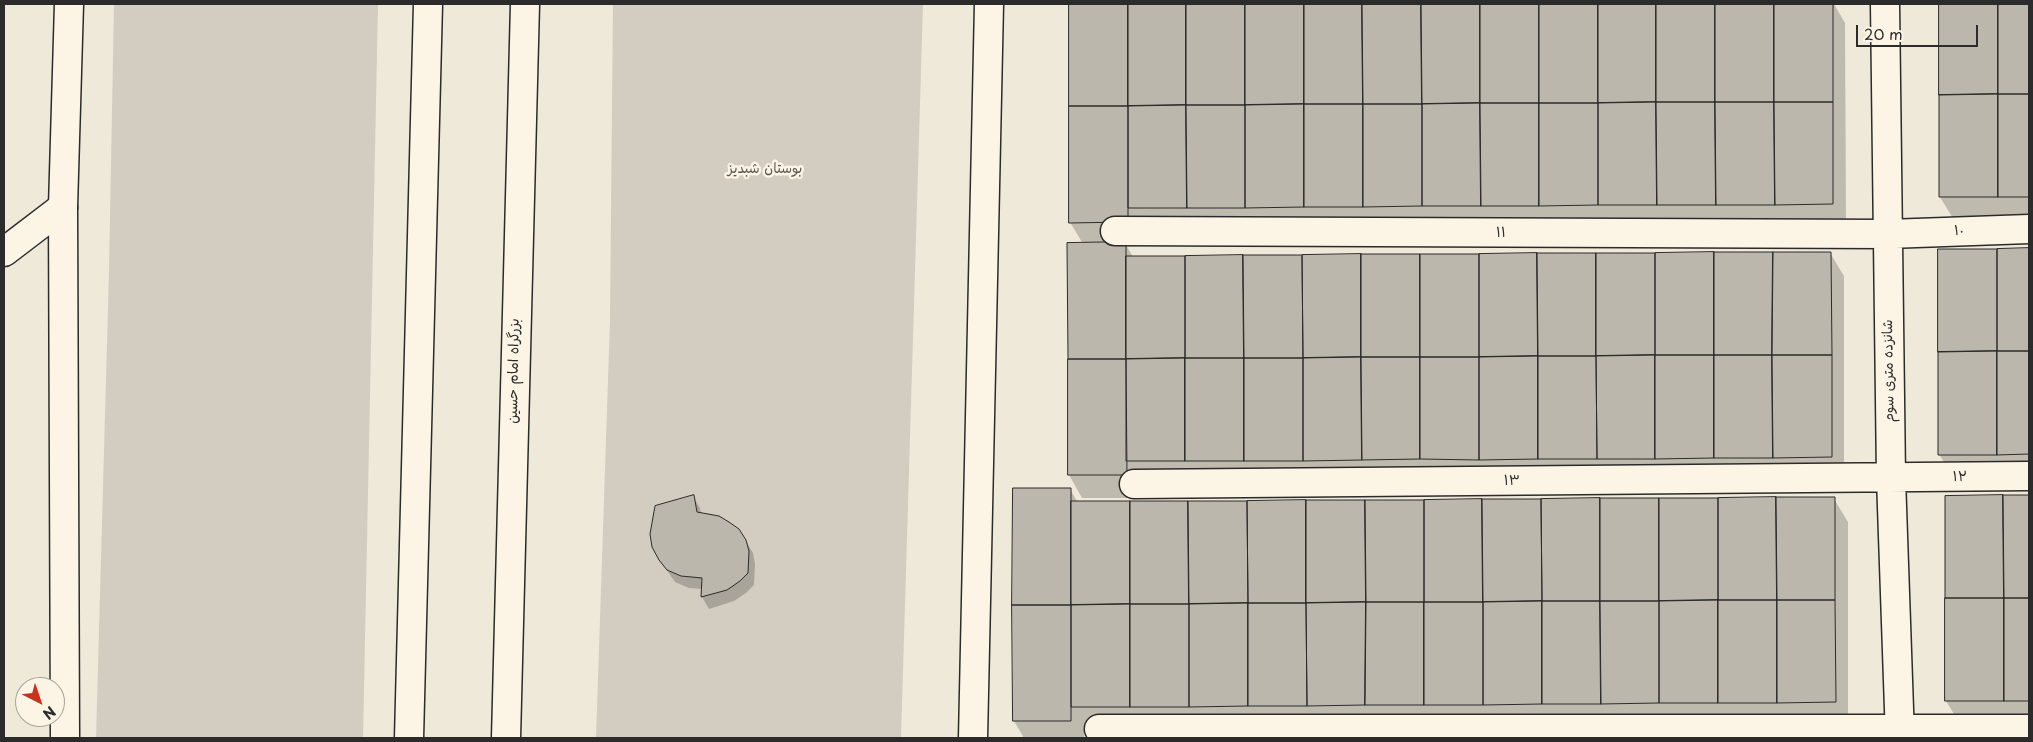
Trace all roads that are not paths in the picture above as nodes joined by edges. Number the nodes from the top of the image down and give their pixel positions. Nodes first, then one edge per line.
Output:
1 (69, 4) edge
2 (428, 4) edge
3 (525, 4) edge
4 (989, 4) edge
5 (1885, 4) edge
6 (63, 207) junction
7 (2029, 229) edge
8 (1115, 231) dead end
9 (1888, 234) junction
10 (4, 252) edge
11 (2029, 476) edge
12 (1891, 478) junction
13 (1134, 484) dead end
14 (1099, 729) dead end
15 (2029, 729) edge
16 (1900, 734) edge
17 (64, 737) edge
18 (409, 738) edge
19 (506, 738) edge
20 (973, 738) edge

1 - 6 main road
2 - 18 main road
3 - 19 main road, بزرگراه امام حسین
4 - 20 main road
5 - 9 main road, شانزده متری سوم
6 - 10 main road
6 - 17 main road
7 - 9 main road, ۱۰
8 - 9 main road, ۱۱
9 - 12 main road, شانزده متری سوم
11 - 12 main road, ۱۲
12 - 13 main road, ۱۳
12 - 16 main road, شانزده متری سوم
14 - 16 main road
15 - 16 main road

